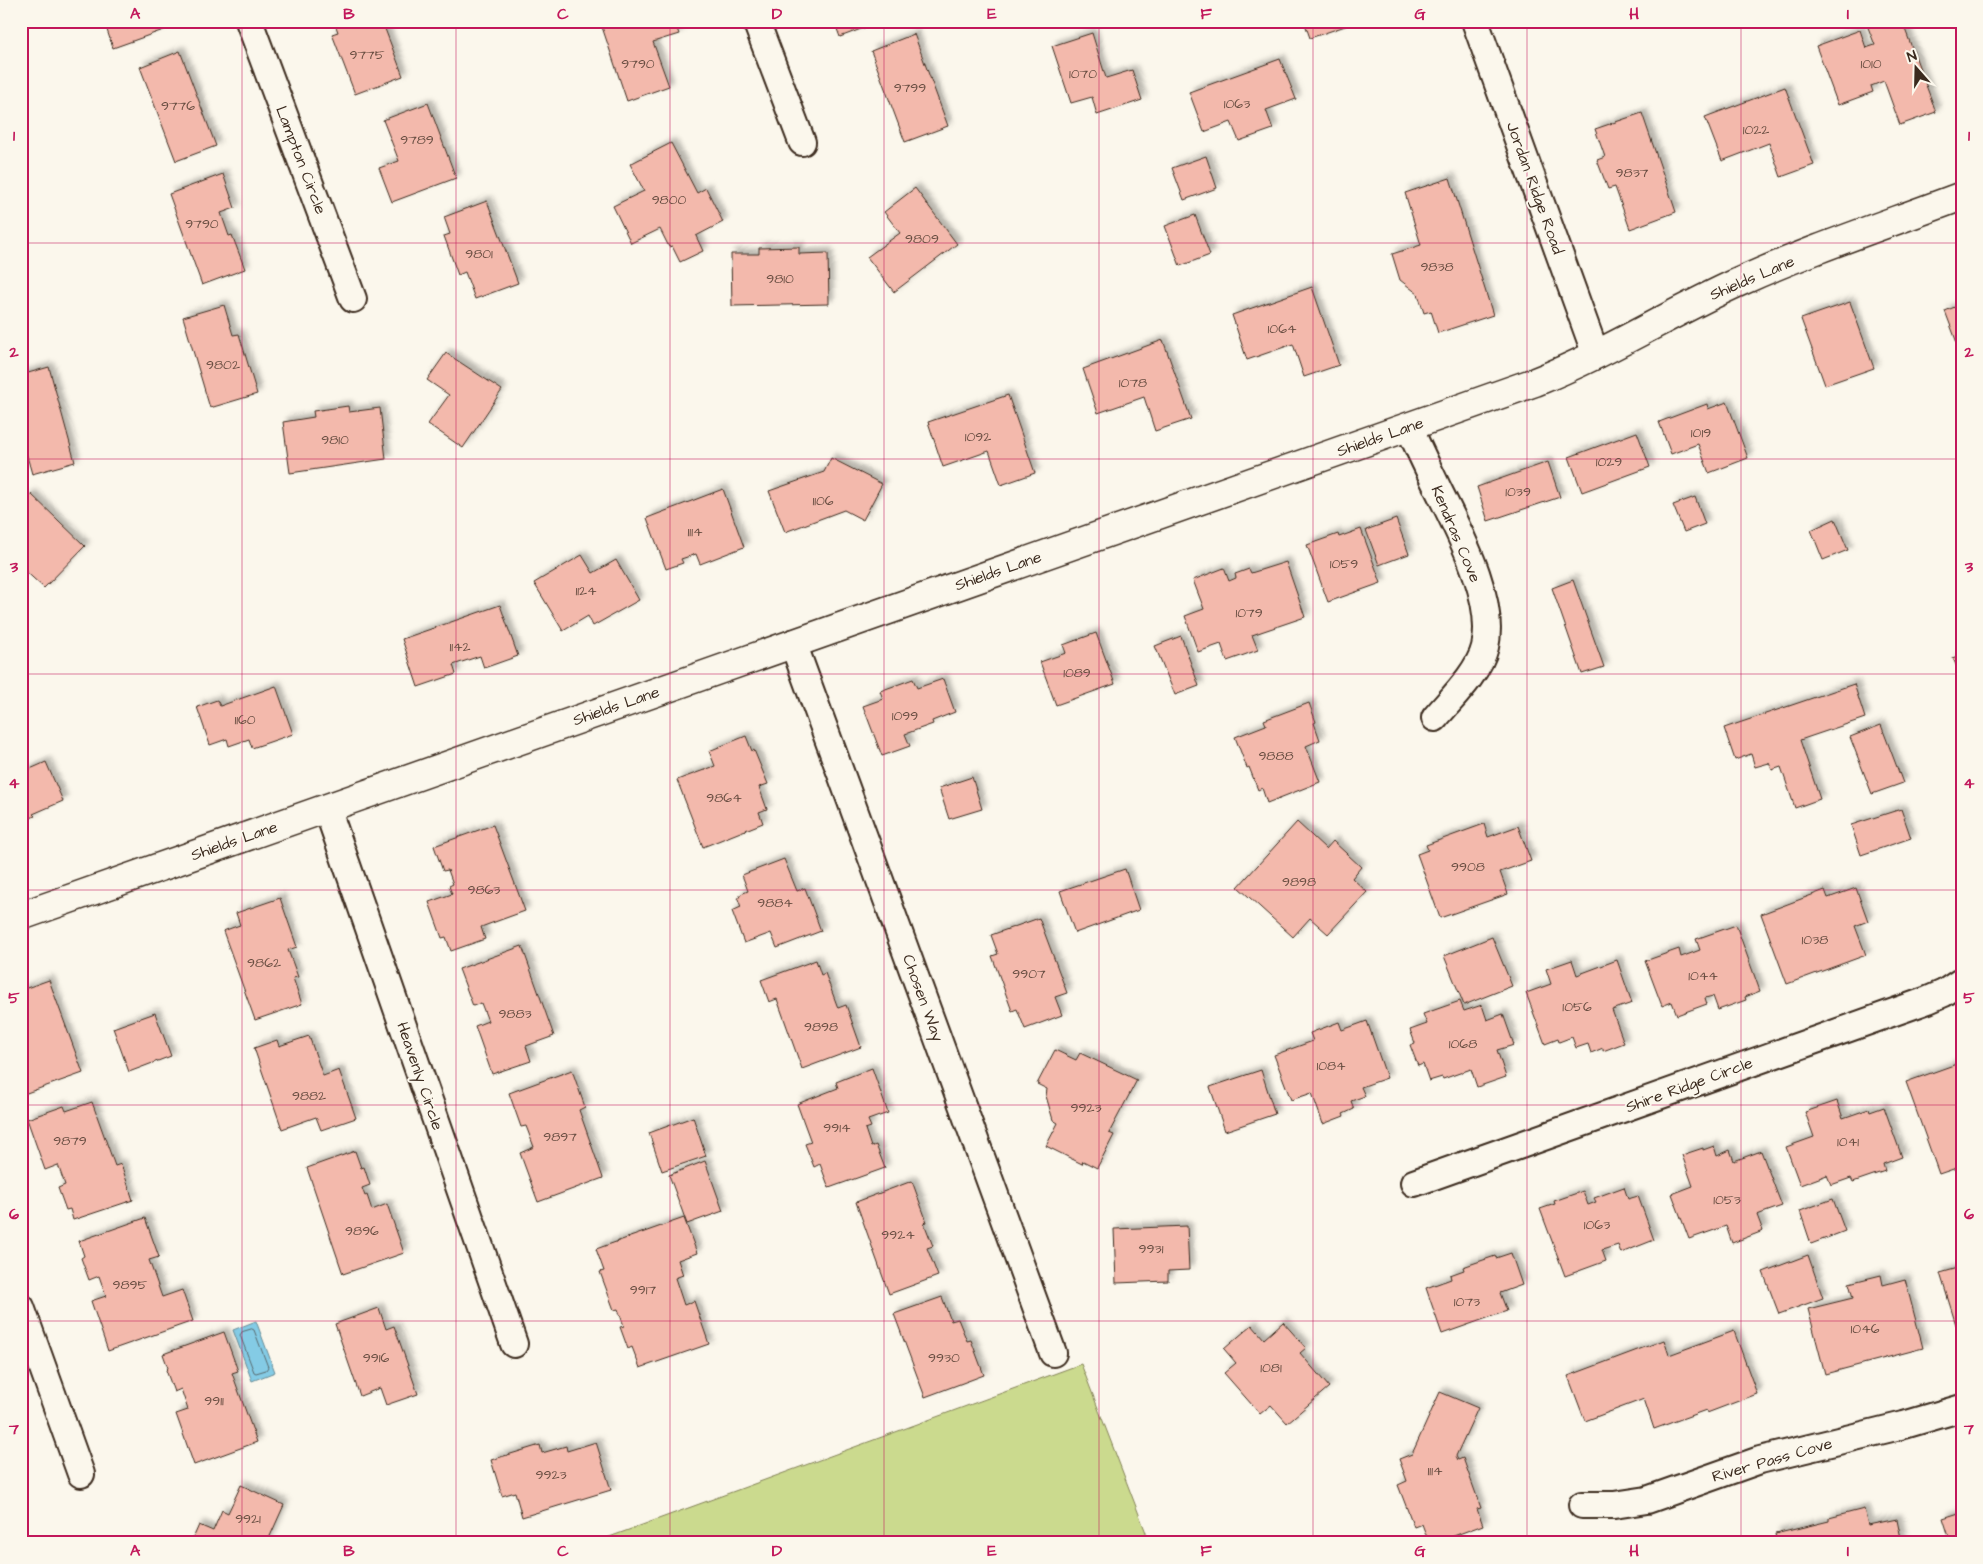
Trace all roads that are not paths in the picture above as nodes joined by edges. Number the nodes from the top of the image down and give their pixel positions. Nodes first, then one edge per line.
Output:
1 (250, 21) edge
2 (756, 21) edge
3 (1475, 21) edge
4 (802, 142) dead end
5 (1962, 196) edge
6 (354, 299) dead end
7 (1596, 355) junction
8 (1409, 427) junction
9 (793, 644) junction
10 (1435, 718) dead end
11 (327, 808) junction
12 (21, 916) edge
13 (1962, 981) edge
14 (1414, 1183) dead end
15 (21, 1307) edge
16 (514, 1344) dead end
17 (1053, 1353) dead end
18 (1962, 1408) edge
19 (81, 1474) dead end
20 (1582, 1505) dead end

1 - 6 street, Lampton Circle
2 - 4 street
3 - 7 street, Jordan Ridge Road
5 - 7 main road, Shields Lane
7 - 8 main road, Shields Lane
8 - 9 main road, Shields Lane
8 - 10 street, Kendras Cove
9 - 11 main road, Shields Lane
9 - 17 street, Chosen Way
11 - 12 main road, Shields Lane
11 - 16 street, Heavenly Circle
13 - 14 street, Shire Ridge Circle
15 - 19 street
18 - 20 street, River Pass Cove

